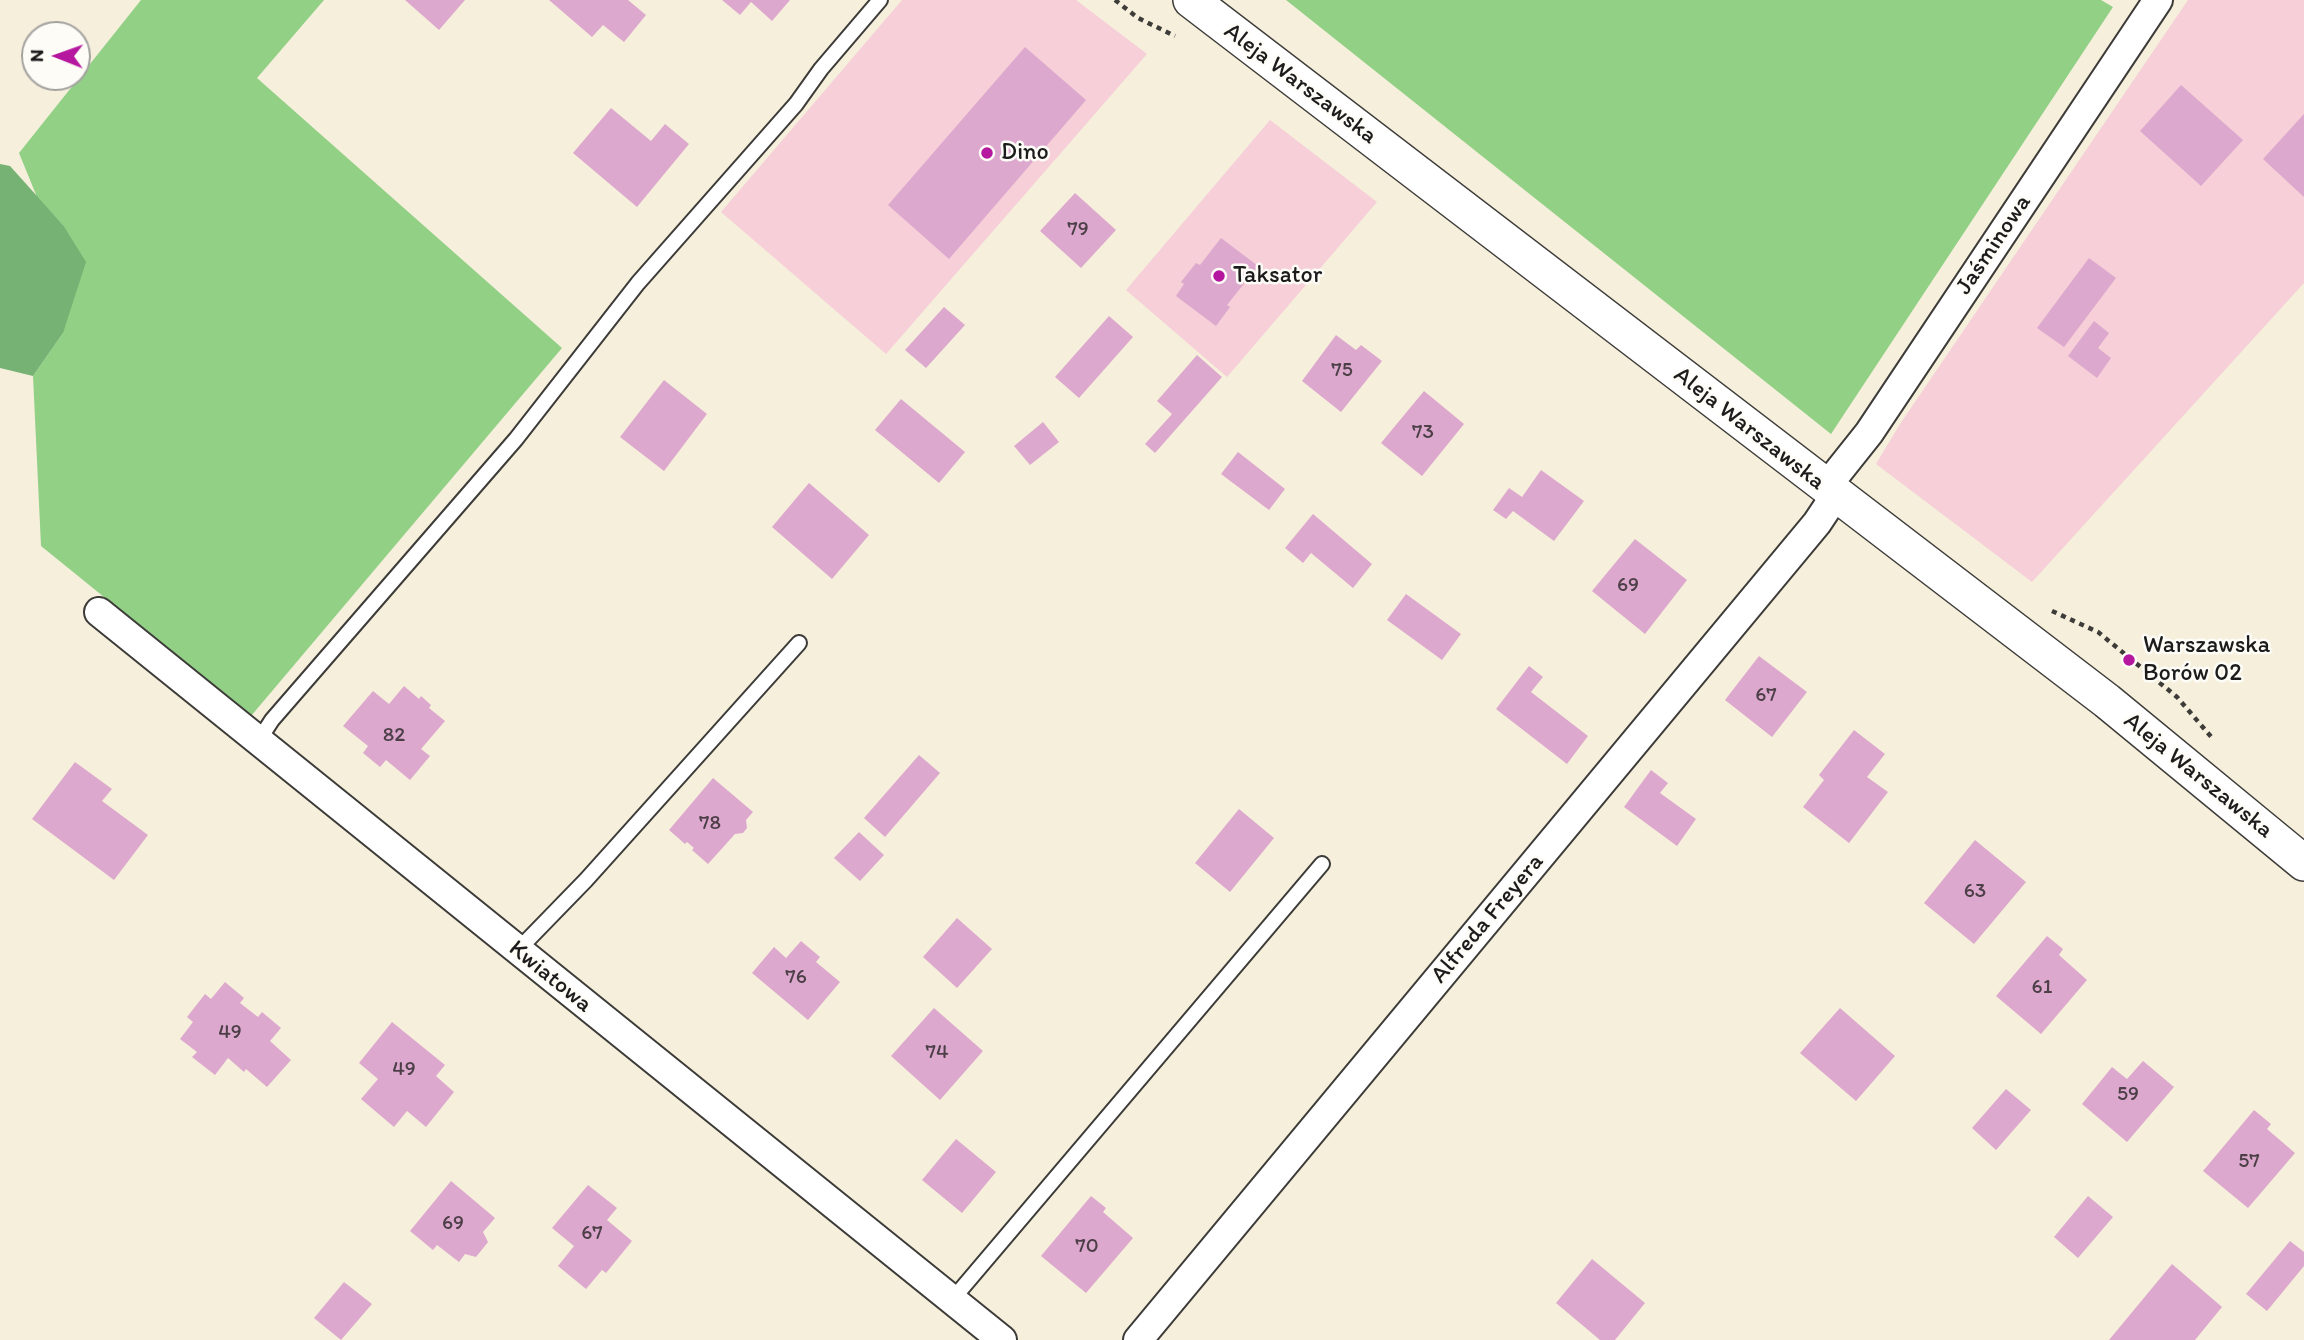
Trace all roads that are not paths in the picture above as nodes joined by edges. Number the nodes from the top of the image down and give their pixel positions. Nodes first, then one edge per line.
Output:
1 (880, 0) edge
2 (1191, 0) edge
3 (2158, 0) edge
4 (1831, 491) junction
5 (100, 612) dead end
6 (799, 643) dead end
7 (259, 740) junction
8 (2304, 863) edge
9 (1322, 864) dead end
10 (517, 951) junction
11 (952, 1300) junction
12 (1002, 1340) edge
13 (1138, 1340) edge

1 - 7 lane
2 - 4 street, Aleja Warszawska
3 - 4 street, Jaśminowa
4 - 8 street, Aleja Warszawska
4 - 13 street, Alfreda Freyera
5 - 7 street, Kwiatowa
6 - 10 lane
7 - 10 street, Kwiatowa
9 - 11 lane
10 - 11 street, Kwiatowa
11 - 12 street, Kwiatowa

